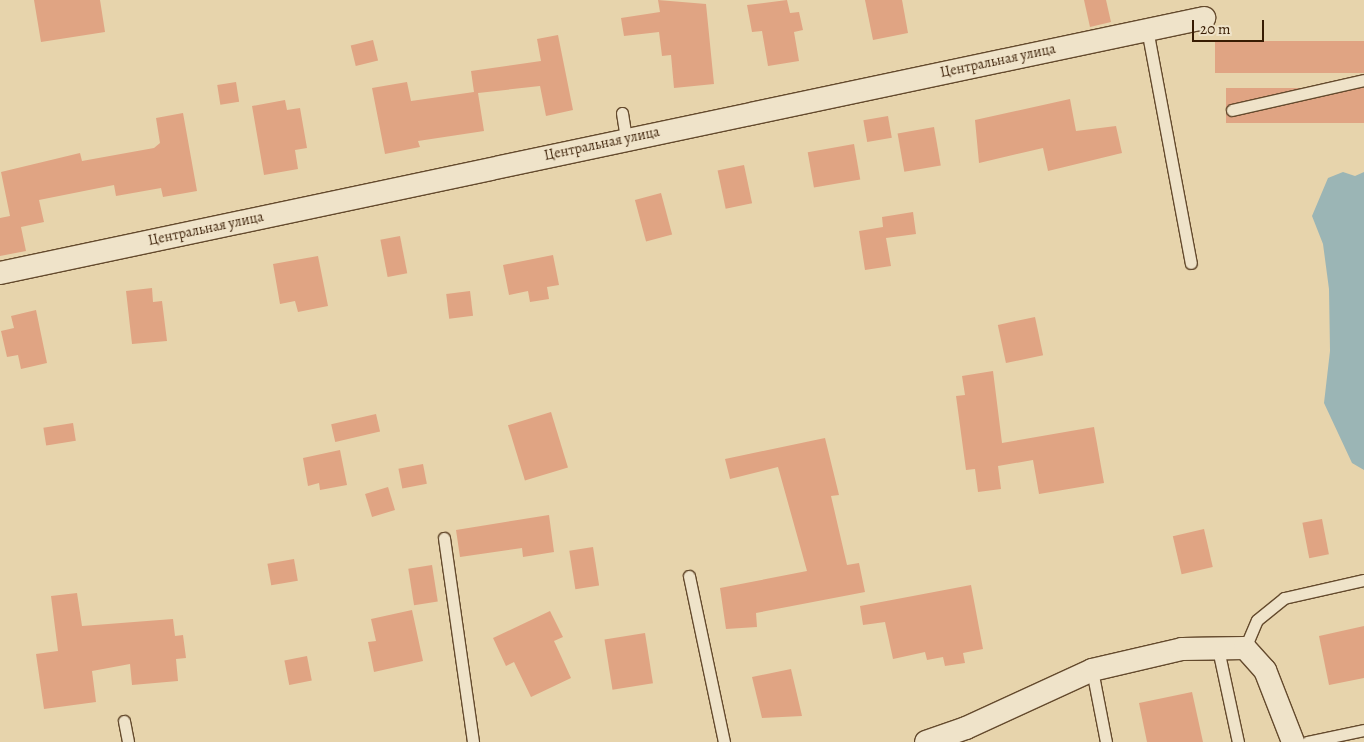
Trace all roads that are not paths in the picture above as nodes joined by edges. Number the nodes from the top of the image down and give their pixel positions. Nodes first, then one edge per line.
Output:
1 (1204, 18) dead end
2 (1147, 29) junction
3 (1364, 80) edge
4 (1232, 110) dead end
5 (622, 113) dead end
6 (626, 139) junction
7 (1191, 264) dead end
8 (0, 273) edge
9 (444, 538) dead end
10 (689, 576) dead end
11 (1364, 580) edge
12 (1218, 648) junction
13 (1245, 648) junction
14 (1092, 670) junction
15 (124, 721) dead end
16 (1364, 730) edge
17 (960, 734) edge
18 (128, 742) edge
19 (473, 742) edge
20 (724, 742) edge
21 (926, 742) edge
22 (1106, 742) edge
23 (1238, 742) edge
24 (1293, 742) edge
25 (1307, 742) edge

1 - 2 street, Центральная улица
2 - 6 street, Центральная улица
2 - 7 lane
3 - 4 lane
5 - 6 lane
6 - 8 street, Центральная улица
9 - 19 lane
10 - 20 lane
11 - 13 lane
12 - 13 street
12 - 14 street
12 - 23 lane
13 - 24 street
14 - 17 street
14 - 22 lane
15 - 18 lane
16 - 25 lane
17 - 21 street

